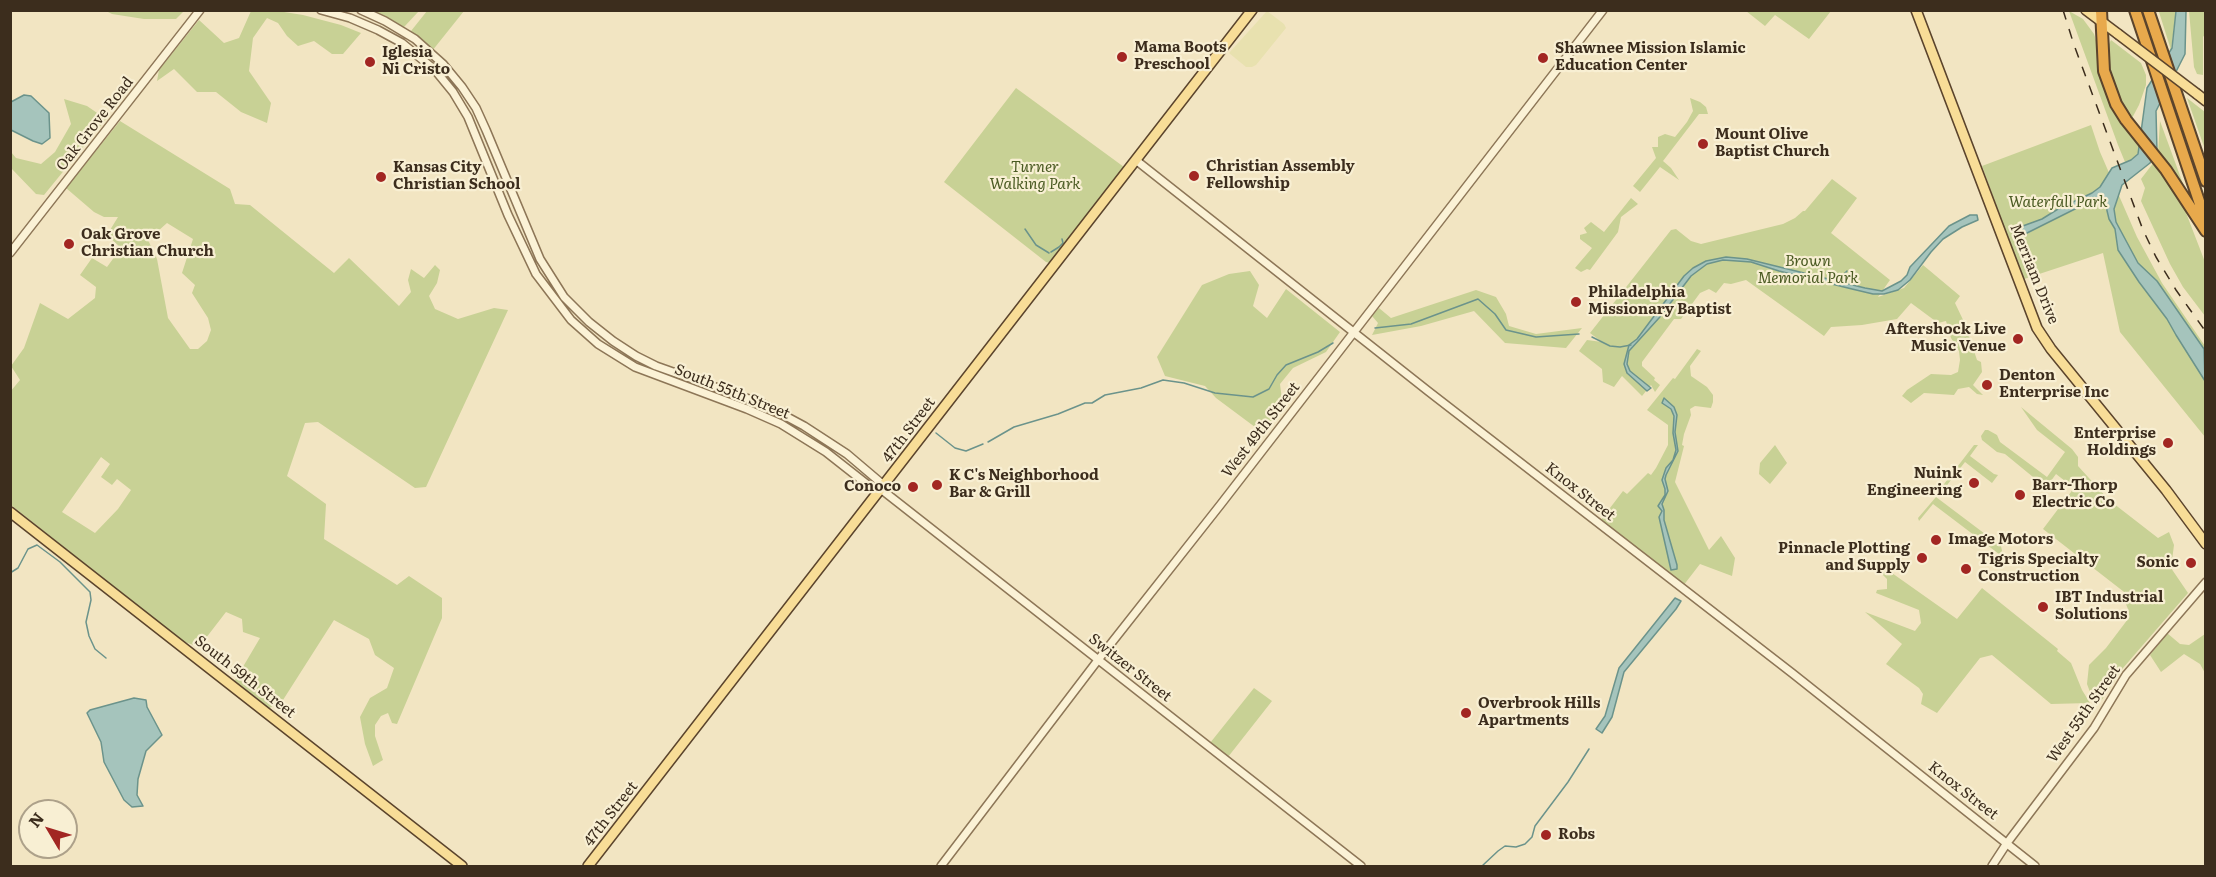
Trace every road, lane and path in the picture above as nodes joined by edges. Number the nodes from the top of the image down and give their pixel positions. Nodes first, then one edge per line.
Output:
1 (201, 10) edge
2 (321, 10) edge
3 (361, 10) edge
4 (1252, 10) edge
5 (1603, 10) edge
6 (1916, 10) edge
7 (2086, 10) edge
8 (2148, 10) edge
9 (2136, 11) edge
10 (2101, 16) edge
11 (2117, 33) junction
12 (2102, 46) junction
13 (2201, 97) edge
14 (2190, 134) junction
15 (2205, 160) edge
16 (1137, 161) junction
17 (2205, 181) edge
18 (2205, 222) edge
19 (2205, 231) edge
20 (10, 253) edge
21 (1354, 332) junction
22 (882, 490) junction
23 (10, 512) edge
24 (2205, 544) edge
25 (2205, 582) edge
26 (1098, 660) junction
27 (2007, 843) junction
28 (462, 867) edge
29 (588, 867) edge
30 (941, 867) edge
31 (1361, 867) edge
32 (1992, 867) edge
33 (2036, 867) edge

1 - 20 street, Oak Grove Road
2 - 22 street, South 55th Street
3 - 22 street, South 55th Street
4 - 16 main road, 47th Street
5 - 21 street, West 49th Street
6 - 24 main road, Merriam Drive
7 - 10 main road
8 - 14 highway, bridge
9 - 18 highway, bridge
10 - 11 main road
10 - 12 highway
11 - 12 highway
11 - 13 main road, bridge
12 - 19 highway
14 - 15 highway
14 - 17 highway
16 - 21 street, Knox Street
16 - 22 main road, 47th Street
21 - 26 street, West 49th Street
21 - 27 street, Knox Street
22 - 26 street, Switzer Street
22 - 29 main road, 47th Street
23 - 28 main road, South 59th Street
25 - 27 street, West 55th Street
26 - 30 street, West 49th Street
26 - 31 street, Switzer Street
27 - 32 street, West 55th Street
27 - 33 street, Knox Street

